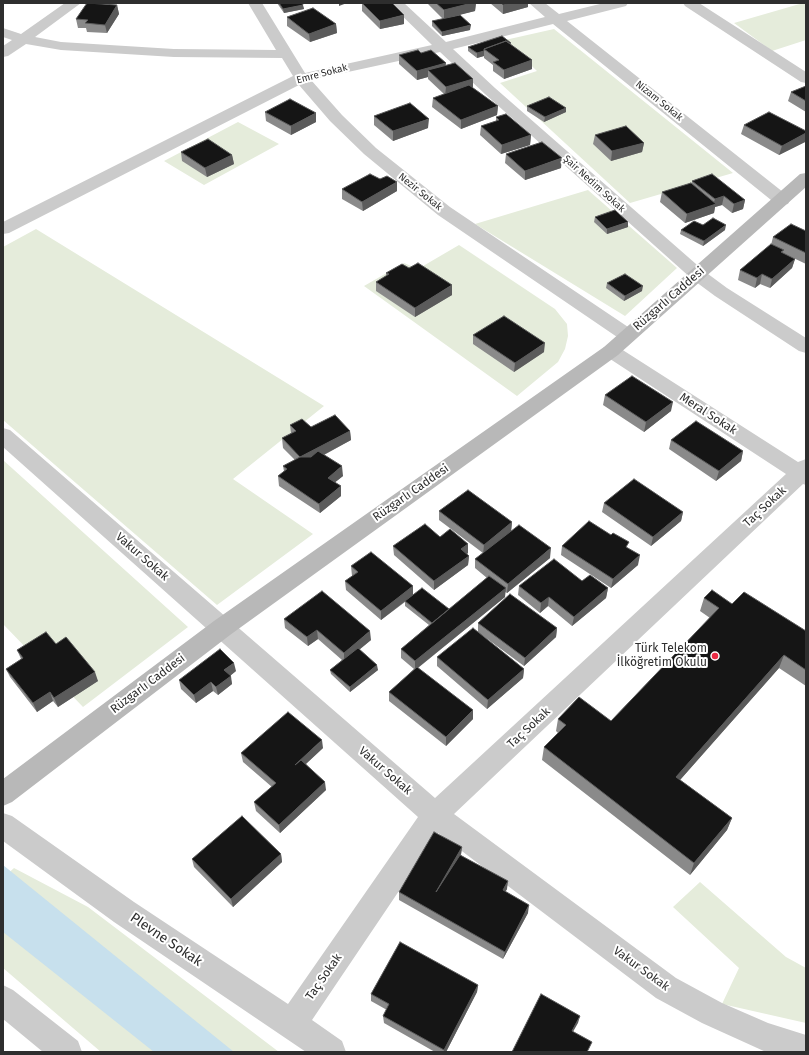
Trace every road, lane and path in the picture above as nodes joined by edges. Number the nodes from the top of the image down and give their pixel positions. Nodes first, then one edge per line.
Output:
1 (74, 3) edge
2 (255, 3) edge
3 (396, 3) edge
4 (536, 3) edge
5 (621, 3) edge
6 (690, 3) edge
7 (557, 19) junction
8 (3, 32) edge
9 (23, 39) junction
10 (442, 47) junction
11 (3, 53) edge
12 (286, 54) junction
13 (301, 78) junction
14 (806, 79) edge
15 (806, 178) edge
16 (782, 200) junction
17 (3, 229) edge
18 (698, 275) junction
19 (627, 335) junction
20 (806, 347) edge
21 (611, 351) junction
22 (3, 435) edge
23 (804, 472) edge
24 (222, 628) junction
25 (3, 794) edge
26 (435, 815) junction
27 (3, 825) edge
28 (3, 1000) edge
29 (292, 1024) junction
30 (806, 1050) edge
31 (67, 1052) edge
32 (331, 1052) edge

1 - 9 street
2 - 12 street, Nezir Sokak
3 - 10 street, Şair Nedim Sokak
4 - 7 street, Nizam Sokak
5 - 7 street, Emre Sokak
6 - 14 street
7 - 10 street, Emre Sokak
7 - 16 street, Nizam Sokak
8 - 9 street
9 - 11 street
9 - 12 street
10 - 13 street, Emre Sokak
10 - 18 street, Şair Nedim Sokak
12 - 13 street, Nezir Sokak
13 - 17 street, Emre Sokak
13 - 19 street, Nezir Sokak
15 - 16 street, Rüzgarlı Caddesi
16 - 18 street, Rüzgarlı Caddesi
18 - 19 street, Rüzgarlı Caddesi
18 - 20 street, Şair Nedim Sokak
19 - 21 street, Rüzgarlı Caddesi
21 - 23 street, Meral Sokak
21 - 24 street, Rüzgarlı Caddesi
22 - 24 street, Vakur Sokak
23 - 26 street, Taç Sokak
24 - 25 street, Rüzgarlı Caddesi
24 - 26 street, Vakur Sokak
26 - 29 street, Taç Sokak
26 - 30 street, Vakur Sokak
27 - 29 street, Plevne Sokak
28 - 31 street
29 - 32 street, Plevne Sokak

